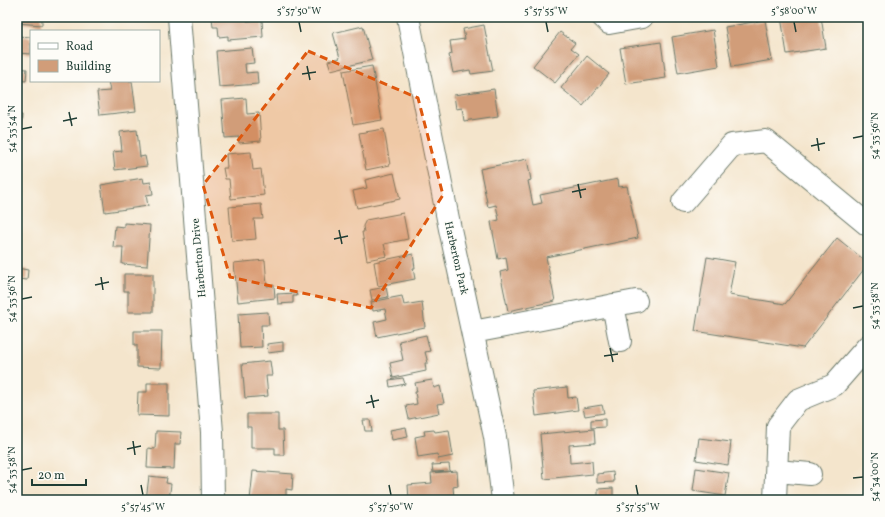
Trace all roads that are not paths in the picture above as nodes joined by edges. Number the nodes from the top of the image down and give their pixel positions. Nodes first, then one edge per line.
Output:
1 (179, 17) edge
2 (408, 17) edge
3 (603, 17) edge
4 (642, 17) edge
5 (683, 202) dead end
6 (868, 225) edge
7 (636, 300) dead end
8 (613, 305) junction
9 (473, 332) junction
10 (620, 341) dead end
11 (868, 346) edge
12 (777, 471) junction
13 (810, 474) dead end
14 (213, 500) edge
15 (503, 500) edge
16 (775, 500) edge

1 - 14 street, Harberton Drive
2 - 9 street, Harberton Park
3 - 4 street
5 - 6 street
7 - 8 street
8 - 9 street
8 - 10 street
9 - 15 street, Harberton Park
11 - 12 street
12 - 13 street
12 - 16 street

